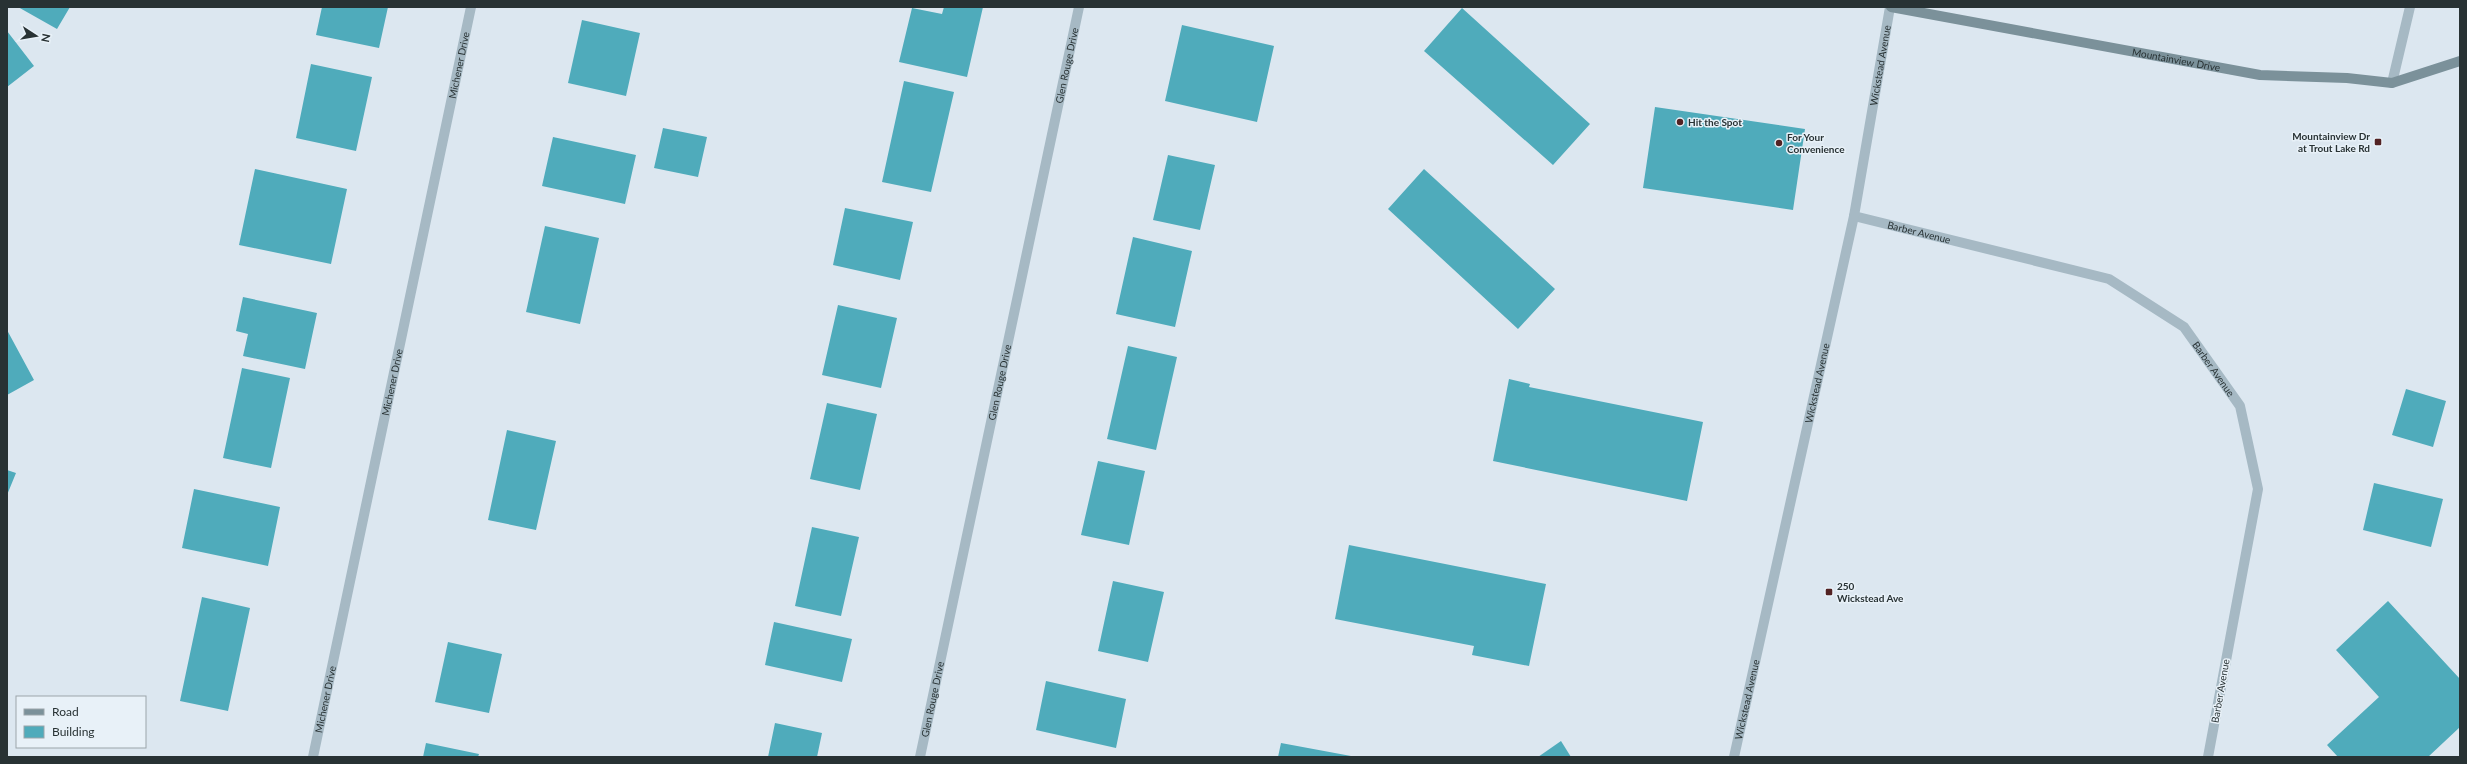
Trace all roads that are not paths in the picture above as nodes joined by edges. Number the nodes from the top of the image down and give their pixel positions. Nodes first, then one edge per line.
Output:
1 (472, 7) edge
2 (1079, 7) edge
3 (1891, 7) edge
4 (2410, 7) edge
5 (2460, 60) edge
6 (2392, 83) junction
7 (1854, 216) junction
8 (313, 757) edge
9 (920, 757) edge
10 (1734, 757) edge
11 (2208, 757) edge

1 - 8 street, Michener Drive
2 - 9 street, Glen Rouge Drive
3 - 6 street, Mountainview Drive
3 - 7 street, Wickstead Avenue
4 - 6 street
5 - 6 street, Mountainview Drive
7 - 10 street, Wickstead Avenue
7 - 11 street, Barber Avenue

